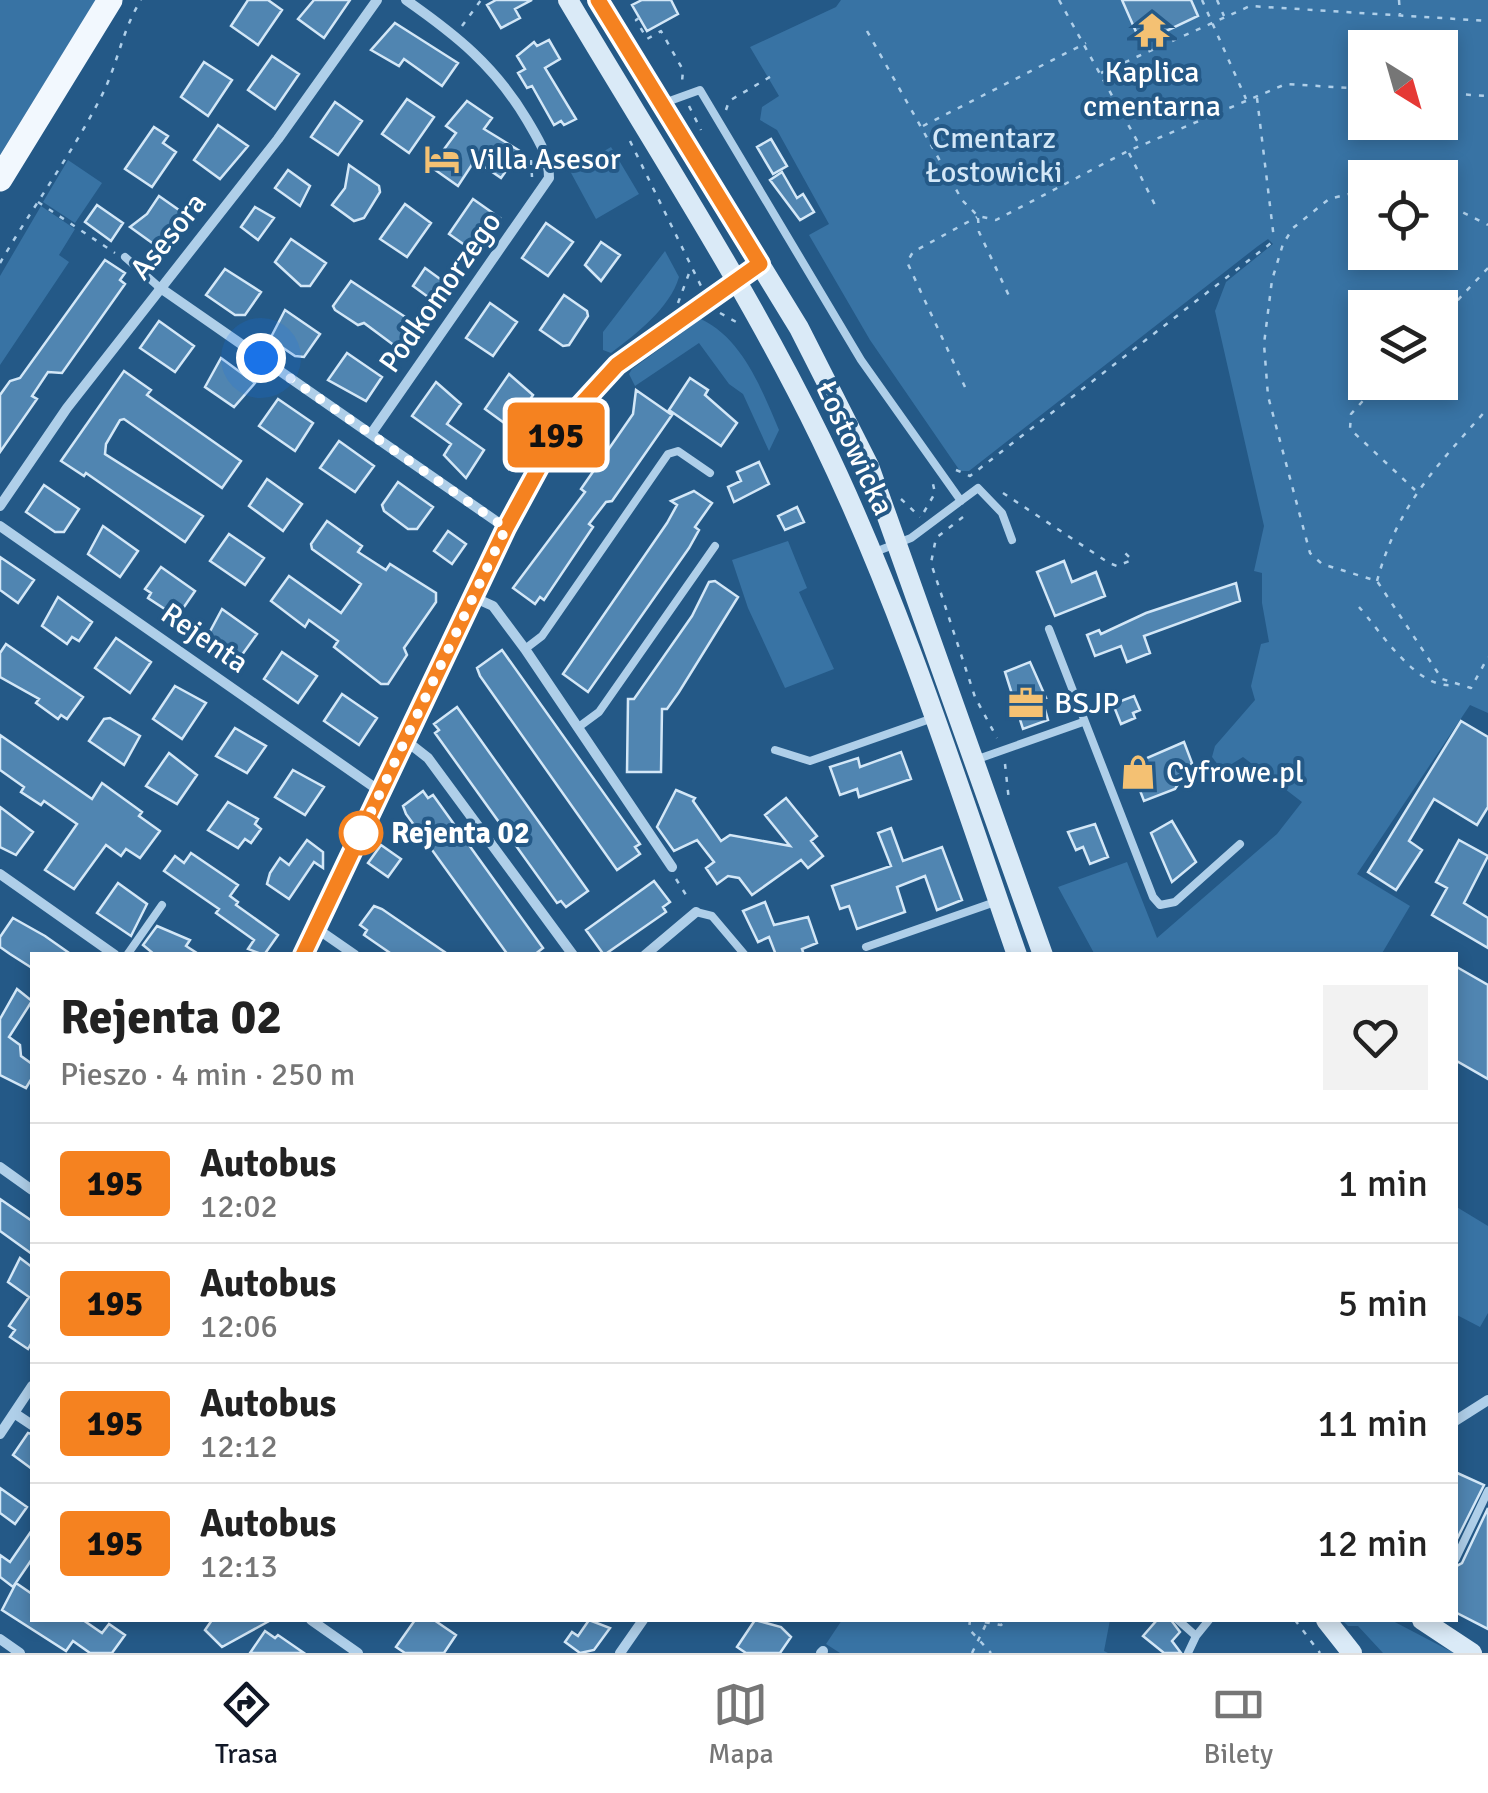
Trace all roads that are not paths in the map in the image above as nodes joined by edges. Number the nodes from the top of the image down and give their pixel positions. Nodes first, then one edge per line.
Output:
1 (110, 0) edge
2 (377, 0) edge
3 (406, 0) edge
4 (568, 0) edge
5 (598, 0) edge
6 (662, 104) junction
7 (0, 180) edge
8 (125, 256) road end
9 (760, 264) junction
10 (734, 280) junction
11 (159, 287) junction
12 (371, 434) junction
13 (710, 473) dead end
14 (961, 501) junction
15 (0, 506) edge
16 (0, 526) edge
17 (506, 528) junction
18 (1012, 540) dead end
19 (899, 543) junction
20 (715, 546) dead end
21 (871, 553) junction
22 (473, 596) junction
23 (1049, 629) dead end
24 (525, 649) junction
25 (933, 718) junction
26 (1083, 722) junction
27 (580, 726) junction
28 (405, 740) junction
29 (775, 750) dead end
30 (975, 760) junction
31 (380, 792) junction
32 (1240, 844) dead end
33 (672, 867) road end
34 (0, 874) edge
35 (998, 901) junction
36 (162, 904) dead end
37 (696, 912) joint
38 (316, 928) junction
39 (866, 948) dead end
40 (111, 952) edge
41 (129, 952) edge
42 (304, 952) edge
43 (350, 952) edge
44 (572, 952) edge
45 (649, 952) edge
46 (742, 952) edge
47 (1016, 952) edge
48 (1041, 952) edge
49 (0, 1167) edge
50 (30, 1189) edge
51 (30, 1389) edge
52 (1488, 1400) edge
53 (14, 1413) junction
54 (1458, 1419) edge
55 (30, 1425) edge
56 (0, 1434) edge
57 (1488, 1491) edge
58 (1458, 1554) edge
59 (314, 1622) edge
60 (642, 1622) edge
61 (1180, 1622) edge
62 (1207, 1622) edge
63 (1328, 1622) edge
64 (1425, 1622) edge
65 (1196, 1636) junction
66 (0, 1639) edge
67 (20, 1653) edge
68 (358, 1653) edge
69 (620, 1653) edge
70 (1188, 1653) edge
71 (1352, 1653) edge
72 (1472, 1653) edge

1 - 7 main road
2 - 11 street, Asesora
3 - 12 street, Podkomorzego
4 - 10 main road, Łostowicka
5 - 6 main road, Łostowicka
6 - 9 main road, Łostowicka
6 - 14 lane
8 - 11 lane
9 - 10 street
9 - 19 main road, Łostowicka
10 - 17 street
10 - 21 main road, Łostowicka
11 - 12 street
11 - 15 street, Asesora
12 - 17 street
13 - 24 lane
14 - 18 lane
14 - 19 lane
16 - 31 street, Rejenta
17 - 22 street
19 - 21 lane
19 - 30 main road, Łostowicka
20 - 27 lane
21 - 25 main road, Łostowicka
22 - 24 street
22 - 28 street
23 - 26 lane
24 - 27 street
25 - 29 lane
25 - 35 main road, Łostowicka
26 - 30 lane
26 - 32 lane
27 - 33 street
28 - 31 street
28 - 44 street
30 - 48 main road, Łostowicka
31 - 38 street
34 - 40 street
35 - 39 lane
35 - 47 main road, Łostowicka
36 - 41 lane
37 - 45 street
37 - 46 lane
38 - 42 street
38 - 43 street
49 - 50 street
51 - 53 street
52 - 54 street
53 - 55 street
53 - 56 street
57 - 58 lane
59 - 68 street
60 - 69 street
61 - 65 lane
62 - 65 lane
63 - 71 main road
64 - 72 main road
65 - 70 lane
66 - 67 street

